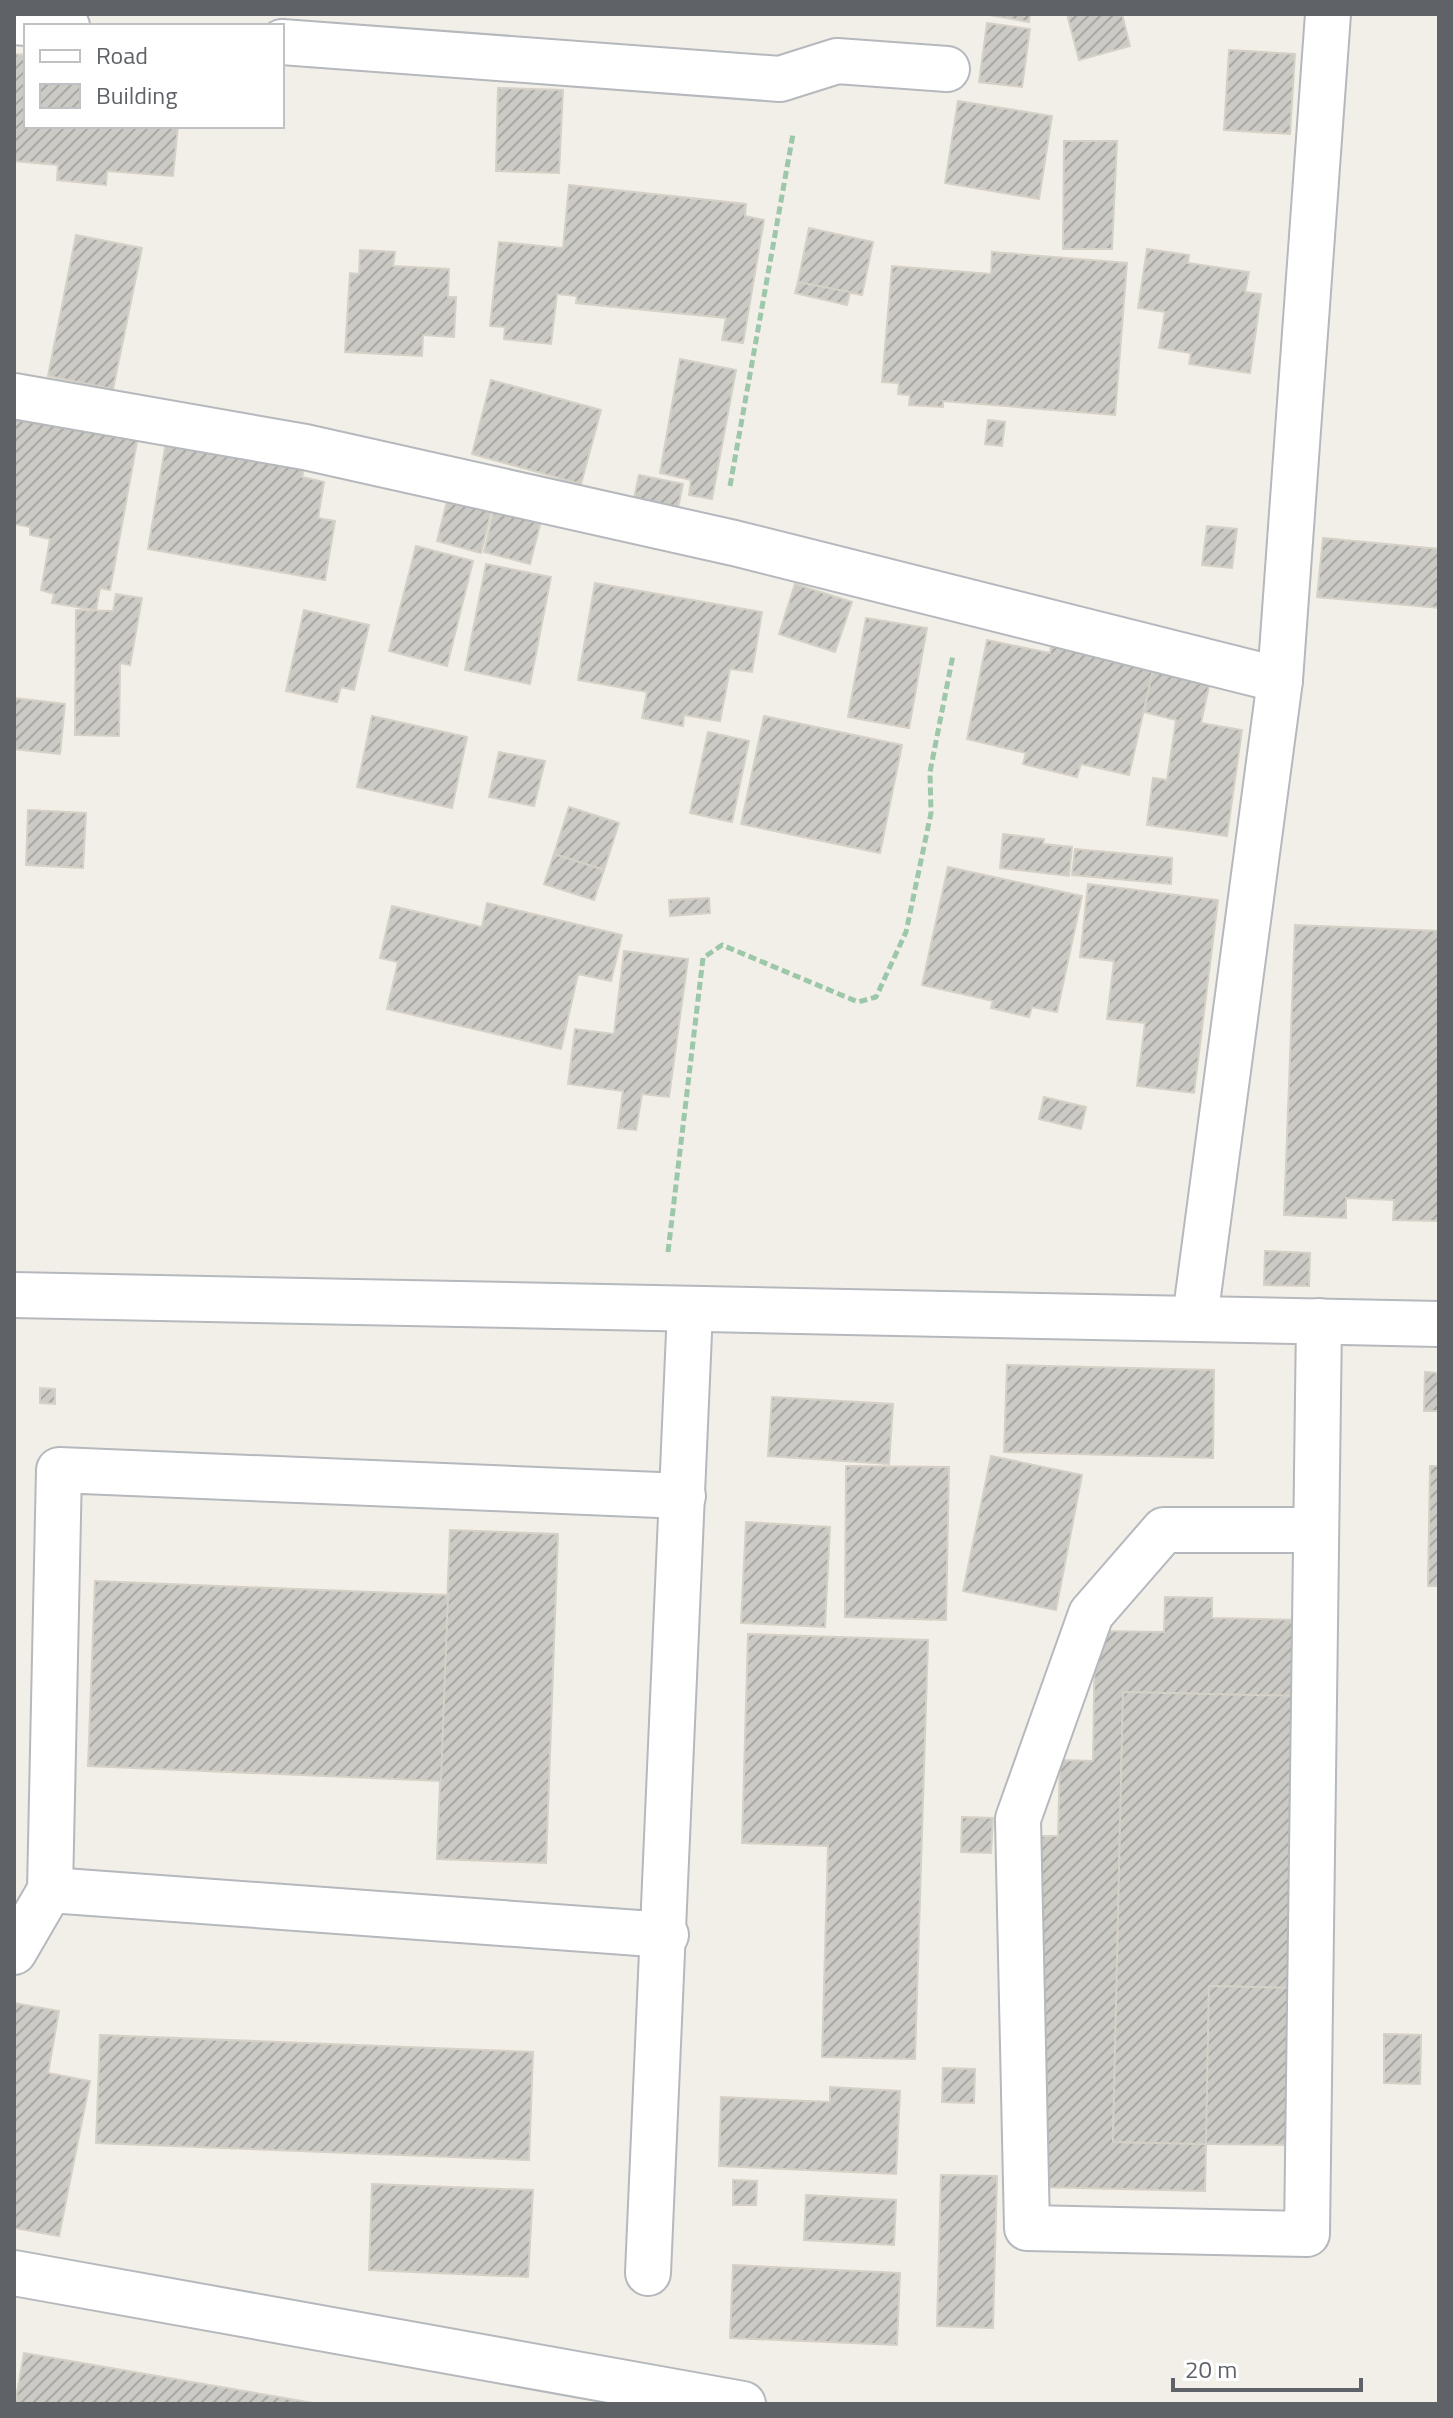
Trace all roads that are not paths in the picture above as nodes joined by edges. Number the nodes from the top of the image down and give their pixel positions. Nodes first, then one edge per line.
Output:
1 (1328, 14) edge
2 (14, 22) edge
3 (40, 24) edge
4 (284, 42) edge
5 (947, 69) dead end
6 (14, 396) edge
7 (1280, 680) junction
8 (14, 1295) edge
9 (675, 1310) junction
10 (1195, 1318) junction
11 (1319, 1321) junction
12 (1439, 1324) edge
13 (683, 1496) junction
14 (1316, 1530) junction
15 (50, 1890) junction
16 (666, 1935) junction
17 (14, 1952) edge
18 (14, 2273) edge
19 (648, 2273) dead end
20 (743, 2404) edge

1 - 7 street
2 - 3 street
4 - 5 street
6 - 7 street
7 - 10 street
8 - 9 street
9 - 10 street
9 - 13 street
10 - 11 street
11 - 12 street
11 - 14 street
13 - 15 street
13 - 16 street
14 - 14 street
15 - 16 street
15 - 17 street
16 - 19 street
18 - 20 street

